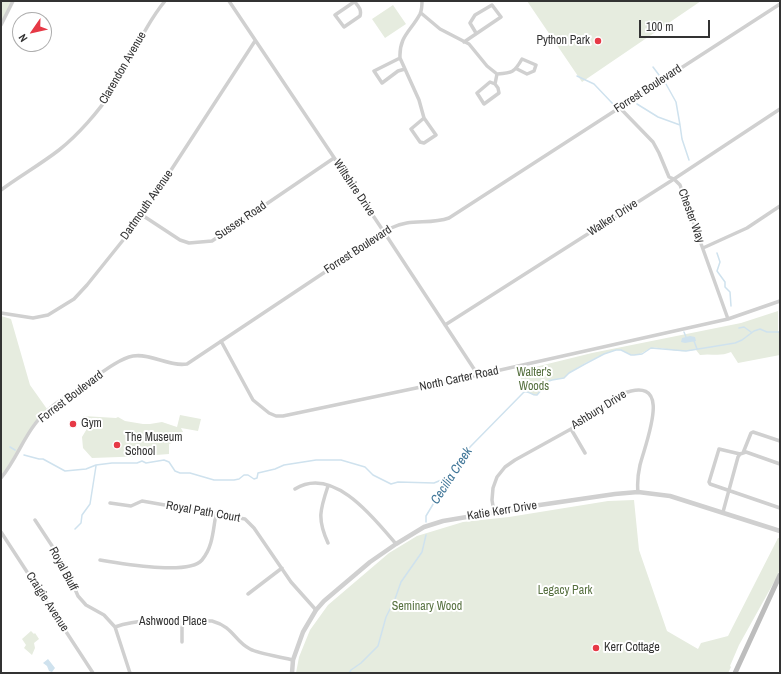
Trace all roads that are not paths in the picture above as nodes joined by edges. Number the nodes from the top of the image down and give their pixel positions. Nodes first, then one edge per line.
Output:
1 (13, 1) edge
2 (165, 1) edge
3 (229, 1) edge
4 (354, 1) edge
5 (422, 1) edge
6 (780, 4) edge
7 (421, 13) junction
8 (1, 25) edge
9 (476, 33) junction
10 (255, 41) junction
11 (464, 42) junction
12 (400, 58) junction
13 (405, 69) junction
14 (516, 69) junction
15 (497, 74) junction
16 (495, 84) junction
17 (620, 108) junction
18 (780, 109) edge
19 (424, 118) junction
20 (334, 158) junction
21 (674, 179) junction
22 (1, 190) edge
23 (780, 206) edge
24 (142, 215) junction
25 (384, 232) junction
26 (703, 248) junction
27 (780, 301) edge
28 (1, 313) edge
29 (728, 319) junction
30 (445, 325) junction
31 (221, 341) junction
32 (478, 375) junction
33 (571, 429) junction
34 (780, 441) edge
35 (585, 453) dead end
36 (742, 453) junction
37 (780, 464) edge
38 (1, 478) edge
39 (328, 486) junction
40 (295, 489) dead end
41 (729, 491) junction
42 (638, 492) junction
43 (110, 503) dead end
44 (780, 508) edge
45 (494, 512) junction
46 (723, 512) junction
47 (216, 514) junction
48 (35, 520) dead end
49 (780, 531) edge
50 (1, 532) edge
51 (328, 543) dead end
52 (396, 544) junction
53 (100, 560) dead end
54 (282, 568) junction
55 (780, 575) edge
56 (248, 594) dead end
57 (316, 610) junction
58 (182, 621) junction
59 (115, 627) junction
60 (182, 642) dead end
61 (293, 660) junction
62 (93, 673) edge
63 (130, 673) edge
64 (292, 673) edge
65 (735, 673) edge

1 - 8 street
2 - 22 street, Clarendon Avenue
3 - 10 street, Wiltshire Drive
4 - 4 street
5 - 7 street
6 - 17 street, Forrest Boulevard
7 - 11 street
7 - 12 street
9 - 9 street
9 - 11 street
10 - 20 street, Wiltshire Drive
10 - 24 street, Dartmouth Avenue
11 - 15 street
12 - 13 street
12 - 13 street
13 - 19 street
14 - 14 street
14 - 15 street
15 - 16 street
16 - 16 street
17 - 21 street, Chester Way
17 - 25 street, Forrest Boulevard
18 - 21 street, Walker Drive
19 - 19 street
20 - 24 street, Sussex Road
20 - 25 street, Wiltshire Drive
21 - 26 street, Chester Way
21 - 30 street, Walker Drive
23 - 26 street
24 - 28 street, Dartmouth Avenue
25 - 30 street, Wiltshire Drive
25 - 31 street, Forrest Boulevard
26 - 29 street, Chester Way
27 - 29 street, North Carter Road
29 - 32 street, North Carter Road
30 - 32 street, Wiltshire Drive
31 - 32 street, North Carter Road
31 - 38 street, Forrest Boulevard
33 - 35 street
33 - 42 street, Ashbury Drive
33 - 45 street, Ashbury Drive
34 - 36 street
36 - 37 street
36 - 41 street
36 - 41 street
39 - 40 street
39 - 51 street
39 - 52 street
41 - 44 street
41 - 46 street
42 - 45 street, Katie Kerr Drive
42 - 46 street, Katie Kerr Drive
43 - 47 street, Royal Path Court
45 - 52 street, Katie Kerr Drive
46 - 49 street, Katie Kerr Drive
47 - 53 street
47 - 54 street, Royal Path Court
48 - 59 street, Royal Bluff
50 - 62 street, Craigie Avenue
52 - 57 street, Katie Kerr Drive
54 - 56 street
54 - 57 street, Royal Path Court
55 - 65 main road
57 - 61 street, Katie Kerr Drive
58 - 59 street, Ashwood Place
58 - 60 street
58 - 61 street, Ashwood Place
59 - 63 street, Royal Bluff
61 - 64 street, Katie Kerr Drive

